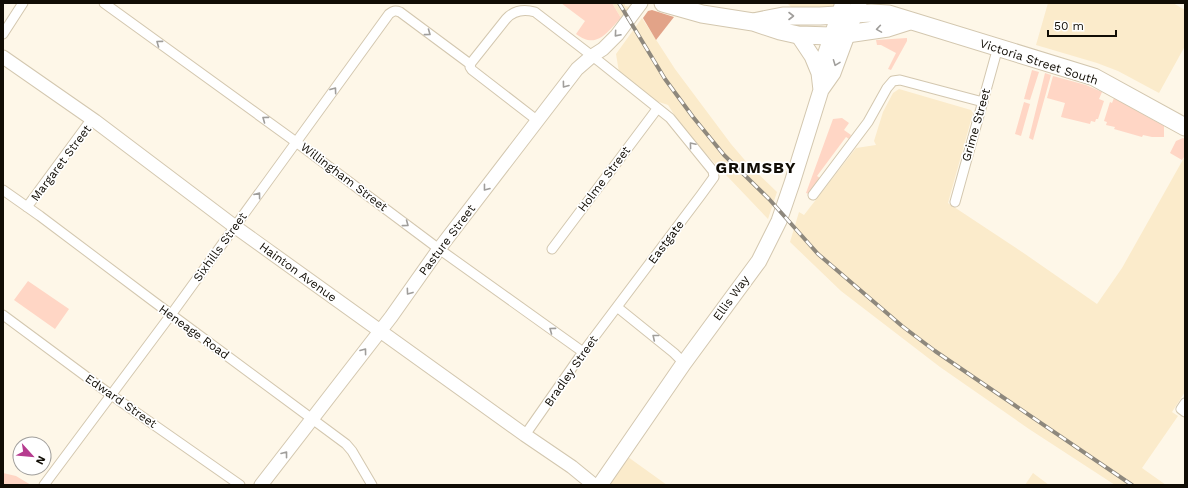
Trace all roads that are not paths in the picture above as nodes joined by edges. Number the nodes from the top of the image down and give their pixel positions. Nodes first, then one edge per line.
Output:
1 (23, 3) edge
2 (104, 3) edge
3 (663, 3) edge
4 (640, 5) edge
5 (849, 8) edge
6 (884, 8) edge
7 (910, 21) junction
8 (753, 22) junction
9 (3, 34) edge
10 (798, 35) junction
11 (840, 35) junction
12 (998, 48) junction
13 (592, 56) junction
14 (3, 57) edge
15 (470, 65) junction
16 (819, 73) junction
17 (821, 90) junction
18 (983, 102) junction
19 (657, 108) junction
20 (95, 121) junction
21 (538, 121) junction
22 (1185, 127) edge
23 (296, 142) junction
24 (3, 190) edge
25 (813, 195) dead end
26 (955, 202) dead end
27 (27, 207) junction
28 (234, 226) junction
29 (439, 249) junction
30 (552, 249) dead end
31 (617, 307) junction
32 (171, 314) junction
33 (3, 315) edge
34 (380, 330) junction
35 (583, 352) junction
36 (684, 363) junction
37 (112, 395) junction
38 (313, 419) junction
39 (525, 436) junction
40 (44, 485) edge
41 (240, 485) edge
42 (261, 485) edge
43 (372, 485) edge
44 (594, 485) edge
45 (600, 485) edge

1 - 9 street
23 -> 2 street, Willingham Street
3 - 8 highway
4 -> 13 main road, Pasture Street
5 - 6 highway, Victoria Street South
8 -> 5 highway, Victoria Street South
5 - 11 main road, Ellis Way
6 - 7 highway, Victoria Street South
7 -> 11 highway
7 - 12 highway, Victoria Street South
8 - 10 highway
10 - 11 highway
10 - 16 main road
11 - 16 main road, Ellis Way
11 -> 17 main road, Ellis Way
12 - 18 street, Grime Street
12 - 22 highway, Victoria Street South
13 - 15 street
13 - 19 street
13 -> 21 main road, Pasture Street
14 - 20 main road, Hainton Avenue
15 - 21 street
23 -> 15 street, Sixhills Street
16 - 17 main road, Ellis Way
17 - 36 main road, Ellis Way
18 - 25 street
18 - 26 street, Grime Street
19 - 30 street, Holme Street
31 -> 19 street, Eastgate
20 - 27 street, Margaret Street
20 - 28 main road, Hainton Avenue
21 -> 29 main road, Pasture Street
28 -> 23 street, Sixhills Street
23 -> 29 street, Willingham Street
24 - 27 street, Heneage Road
27 - 32 street, Heneage Road
28 - 32 street, Sixhills Street
28 - 34 main road, Hainton Avenue
29 -> 34 main road, Pasture Street
35 -> 29 street, Willingham Street
31 - 35 street, Bradley Street
36 -> 31 street
32 - 37 street, Sixhills Street
32 - 38 street, Heneage Road
33 - 37 street, Edward Street
38 -> 34 main road, Pasture Street
34 - 39 main road, Hainton Avenue
35 - 39 street, Bradley Street
36 - 45 main road, Ellis Way
37 - 40 street, Sixhills Street
37 - 41 street, Edward Street
42 -> 38 main road, Pasture Street
38 - 43 street, Heneage Road
39 - 44 main road, Hainton Avenue

